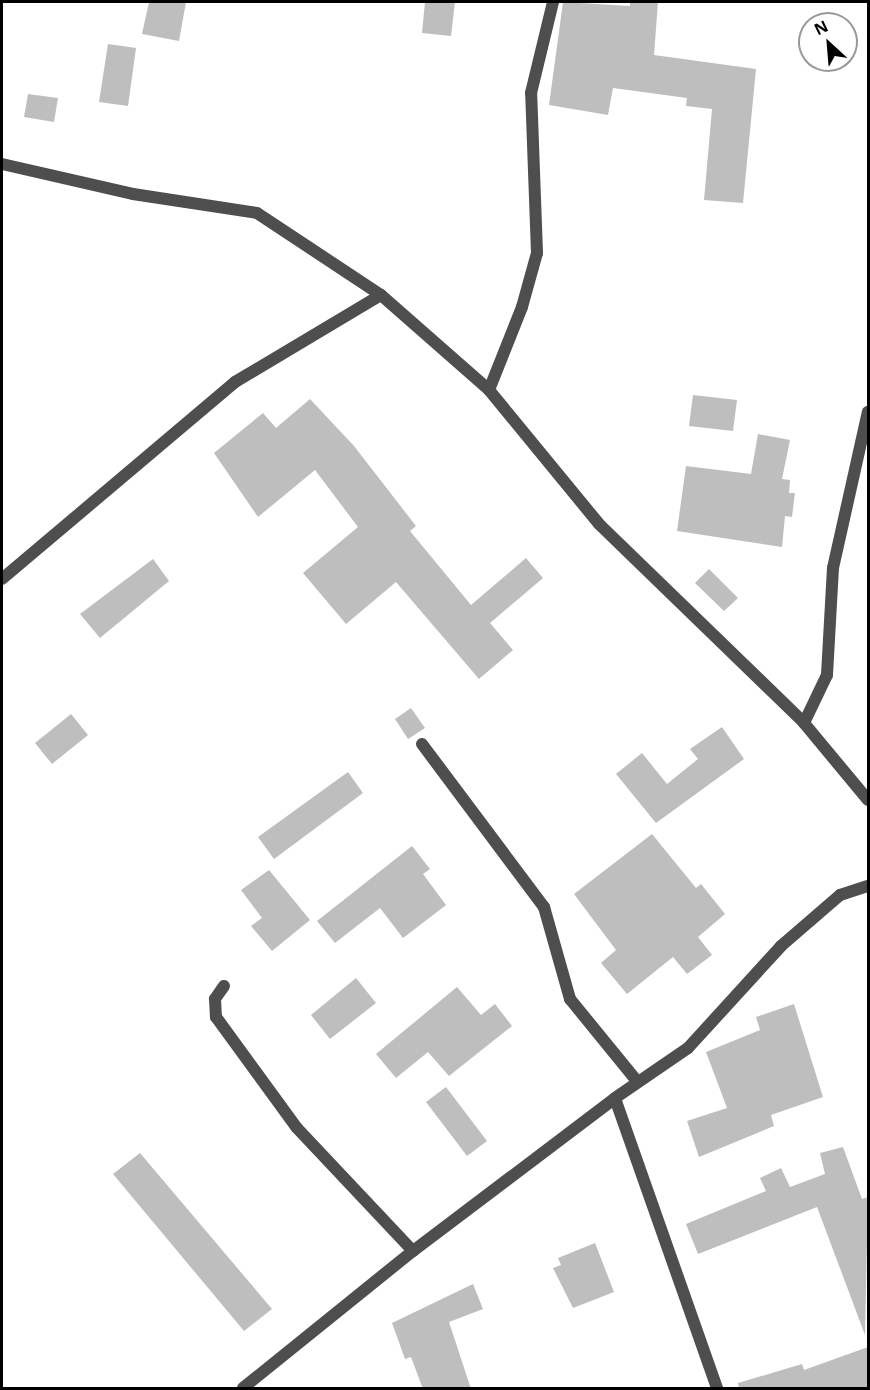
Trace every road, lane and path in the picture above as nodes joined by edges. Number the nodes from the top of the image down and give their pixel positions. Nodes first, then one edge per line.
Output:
1 (553, 2) edge
2 (2, 164) edge
3 (381, 295) junction
4 (489, 390) junction
5 (868, 412) edge
6 (2, 579) edge
7 (804, 723) junction
8 (422, 744) dead end
9 (868, 800) edge
10 (868, 886) edge
11 (224, 986) dead end
12 (636, 1080) junction
13 (615, 1098) junction
14 (413, 1251) junction
15 (243, 1389) edge
16 (717, 1389) edge

1 - 4 street
2 - 3 street
3 - 4 street
3 - 6 street
4 - 7 street
5 - 7 street
7 - 9 street
8 - 12 street
10 - 12 street
11 - 14 street
12 - 13 street
13 - 14 street
13 - 16 street
14 - 15 street

